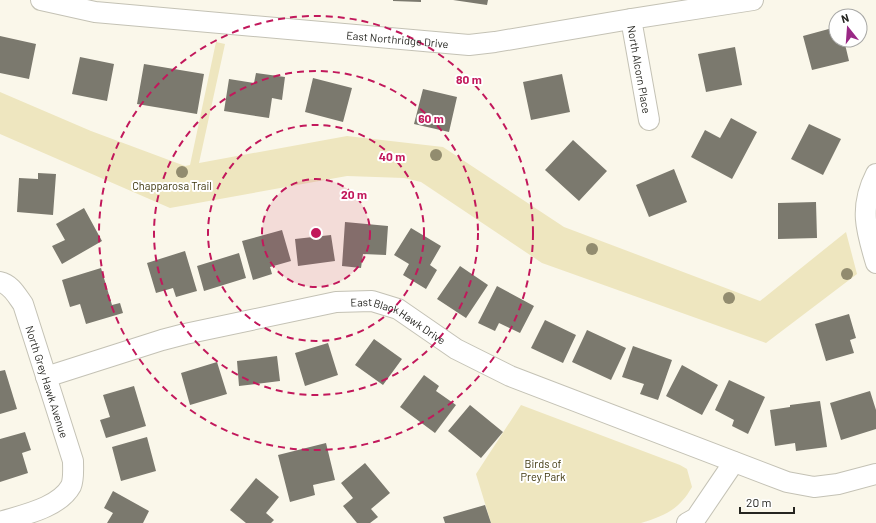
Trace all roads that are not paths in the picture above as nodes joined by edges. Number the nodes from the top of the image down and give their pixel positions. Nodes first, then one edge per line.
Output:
1 (42, 0) edge
2 (753, 0) edge
3 (631, 19) junction
4 (649, 120) dead end
5 (876, 174) edge
6 (876, 263) edge
7 (2, 283) edge
8 (46, 377) junction
9 (734, 462) junction
10 (876, 474) edge
11 (0, 522) edge
12 (687, 523) edge

1 - 3 street, East Northridge Drive
2 - 3 street, East Northridge Drive
3 - 4 street, North Alcorn Place
5 - 6 street
7 - 8 street, North Grey Hawk Avenue
8 - 9 street, East Black Hawk Drive
8 - 11 street, North Grey Hawk Avenue
9 - 10 street, East Black Hawk Drive
9 - 12 street

